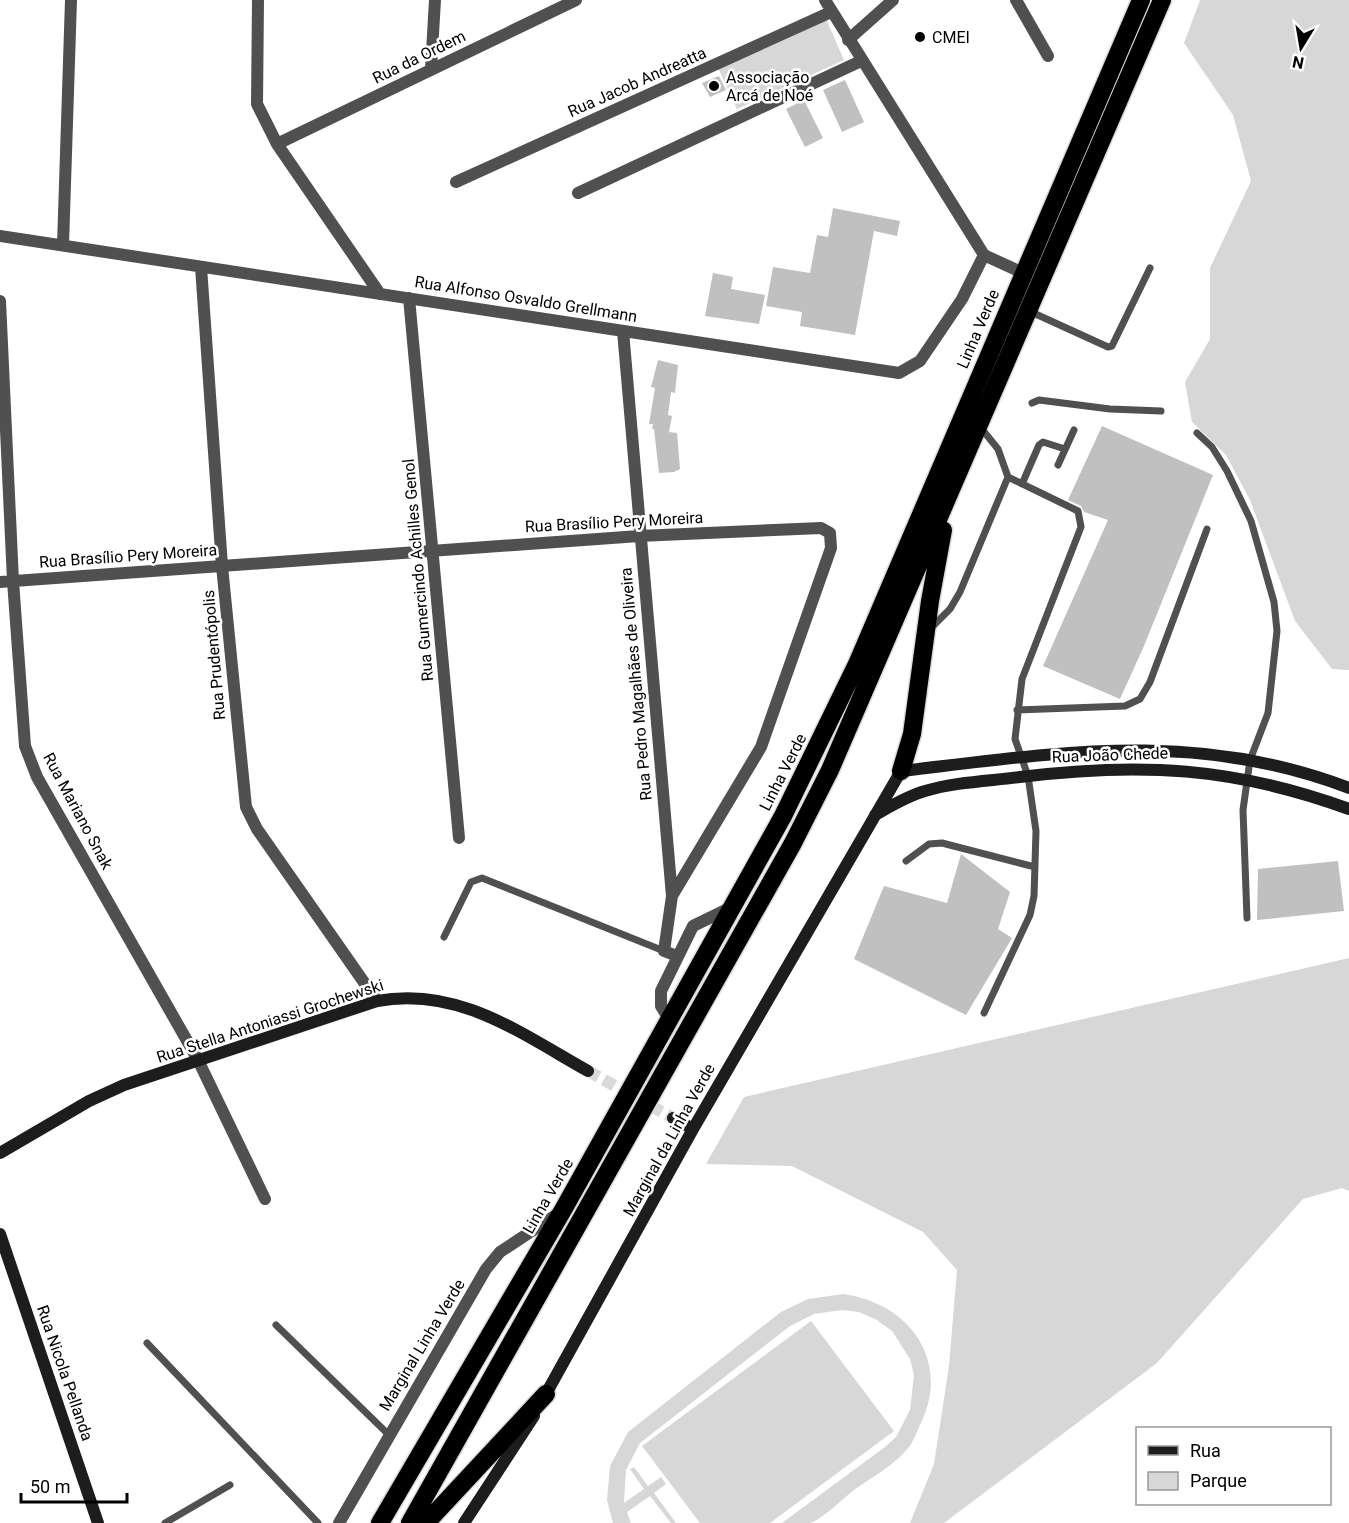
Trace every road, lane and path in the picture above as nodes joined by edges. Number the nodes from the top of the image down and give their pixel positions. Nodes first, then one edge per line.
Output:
1 (71, 0) edge
2 (258, 0) edge
3 (435, 0) edge
4 (576, 0) edge
5 (825, 0) edge
6 (893, 0) edge
7 (1016, 0) edge
8 (1142, 0) edge
9 (1162, 0) edge
10 (831, 12) junction
11 (848, 40) junction
12 (1048, 56) dead end
13 (861, 61) junction
14 (431, 69) junction
15 (277, 144) junction
16 (456, 182) dead end
17 (578, 193) dead end
18 (0, 236) edge
19 (63, 245) junction
20 (984, 255) junction
21 (201, 267) junction
22 (1150, 268) dead end
23 (1023, 273) junction
24 (380, 294) junction
25 (410, 298) junction
26 (0, 301) edge
27 (1029, 311) junction
28 (623, 331) junction
29 (2, 379) edge
30 (1032, 403) dead end
31 (1161, 411) dead end
32 (980, 427) junction
33 (1074, 430) dead end
34 (1197, 433) dead end
35 (1065, 449) junction
36 (1058, 465) dead end
37 (1008, 477) junction
38 (1022, 484) junction
39 (950, 496) junction
40 (1207, 529) dead end
41 (639, 536) junction
42 (432, 551) junction
43 (222, 566) junction
44 (13, 581) junction
45 (0, 582) edge
46 (925, 634) junction
47 (1017, 710) junction
48 (1022, 757) junction
49 (1250, 760) junction
50 (900, 771) junction
51 (1028, 776) junction
52 (1246, 779) junction
53 (1349, 788) edge
54 (1349, 809) edge
55 (874, 816) junction
56 (459, 838) dead end
57 (906, 861) dead end
58 (1035, 867) junction
59 (672, 896) junction
60 (732, 907) junction
61 (1247, 918) dead end
62 (444, 937) dead end
63 (664, 951) junction
64 (677, 956) junction
65 (377, 1001) junction
66 (984, 1013) dead end
67 (669, 1019) junction
68 (198, 1060) junction
69 (588, 1071) tunnel mouth
70 (673, 1118) tunnel mouth
71 (693, 1129) junction
72 (0, 1153) edge
73 (265, 1199) dead end
74 (563, 1210) junction
75 (0, 1234) edge
76 (276, 1326) dead end
77 (147, 1343) dead end
78 (546, 1394) junction
79 (388, 1434) junction
80 (230, 1485) dead end
81 (98, 1523) edge
82 (165, 1523) edge
83 (318, 1523) edge
84 (339, 1523) edge
85 (380, 1523) edge
86 (410, 1523) edge
87 (426, 1523) edge
88 (464, 1523) edge

1 - 19 street
2 - 15 street
3 - 14 street
4 - 14 street, Rua da Ordem
5 - 10 street
6 - 11 street
7 - 12 street
8 - 23 highway, Linha Verde
9 - 27 highway
10 - 11 street
10 - 16 street, Rua Jacob Andreatta
11 - 13 street
13 - 17 street
13 - 20 street
14 - 15 street, Rua da Ordem
15 - 24 street
18 - 19 street, Rua Alfonso Osvaldo Grellmann
19 - 21 street, Rua Alfonso Osvaldo Grellmann
20 - 23 street
20 - 28 street, Rua Alfonso Osvaldo Grellmann
21 - 24 street, Rua Alfonso Osvaldo Grellmann
21 - 43 street, Rua Prudentópolis
22 - 27 lane
23 - 60 highway, Linha Verde
24 - 25 street, Rua Alfonso Osvaldo Grellmann
25 - 28 street, Rua Alfonso Osvaldo Grellmann
25 - 42 street, Rua Gumercindo Achilles Genol
26 - 29 street, Rua Mariano Snak
27 - 32 highway
28 - 41 street, Rua Pedro Magalhães de Oliveira
29 - 44 street, Rua Mariano Snak
30 - 31 lane
32 - 37 lane
32 - 39 highway
33 - 35 lane
34 - 49 lane
35 - 36 lane
35 - 38 lane
37 - 38 lane
37 - 46 lane
38 - 47 lane
39 - 46 highway
39 - 86 highway
40 - 47 lane
41 - 42 street, Rua Brasílio Pery Moreira
41 - 59 street, Rua Pedro Magalhães de Oliveira
41 - 59 street, Rua Brasílio Pery Moreira
42 - 43 street, Rua Brasílio Pery Moreira
42 - 56 street, Rua Gumercindo Achilles Genol
43 - 44 street, Rua Brasílio Pery Moreira
43 - 65 street, Rua Prudentópolis
44 - 45 street, Rua Brasílio Pery Moreira
44 - 68 street, Rua Mariano Snak
46 - 50 highway
47 - 48 lane
48 - 49 main road, Rua João Chede
48 - 50 main road, Rua João Chede
48 - 51 lane
49 - 52 lane
49 - 53 main road, Rua João Chede
50 - 55 main road, Marginal da Linha Verde
51 - 52 main road, Rua João Chede
51 - 55 main road, Rua João Chede
51 - 58 lane
52 - 54 main road, Rua João Chede
52 - 61 lane
55 - 71 main road, Marginal da Linha Verde
57 - 58 lane
58 - 66 lane
59 - 63 street, Rua Pedro Magalhães de Oliveira
60 - 64 street
60 - 67 highway, Linha Verde
62 - 63 lane
63 - 64 street
64 - 67 street
65 - 68 main road, Rua Stella Antoniassi Grochewski
65 - 69 main road, Rua Stella Antoniassi Grochewski
67 - 74 highway, Linha Verde
68 - 72 main road, Rua Stella Antoniassi Grochewski
68 - 73 street, Rua Mariano Snak
70 - 71 main road
71 - 78 main road, Marginal da Linha Verde
74 - 79 street, Marginal Linha Verde
74 - 85 highway, Linha Verde
75 - 81 main road, Rua Nicola Pellanda
76 - 79 lane
77 - 83 lane
78 - 87 highway
78 - 88 main road, Marginal da Linha Verde
79 - 84 street, Marginal Linha Verde
80 - 82 lane

